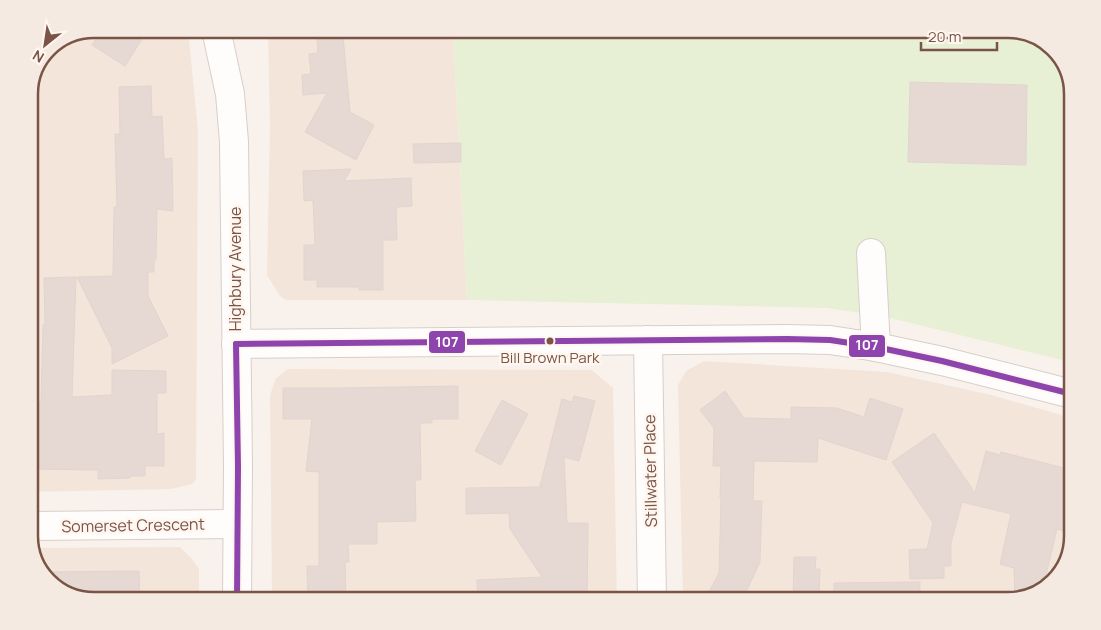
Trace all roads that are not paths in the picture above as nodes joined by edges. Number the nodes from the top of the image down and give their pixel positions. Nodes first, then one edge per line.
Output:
1 (218, 38) edge
2 (871, 253) dead end
3 (648, 340) junction
4 (236, 344) junction
5 (876, 346) junction
6 (1064, 392) edge
7 (237, 524) junction
8 (38, 526) edge
9 (238, 592) edge
10 (652, 592) edge

1 - 4 street, Highbury Avenue
2 - 5 street
3 - 4 street
3 - 5 street
3 - 10 street, Stillwater Place
4 - 7 street, Highbury Avenue
5 - 6 street
7 - 8 street, Somerset Crescent
7 - 9 street, Highbury Avenue

